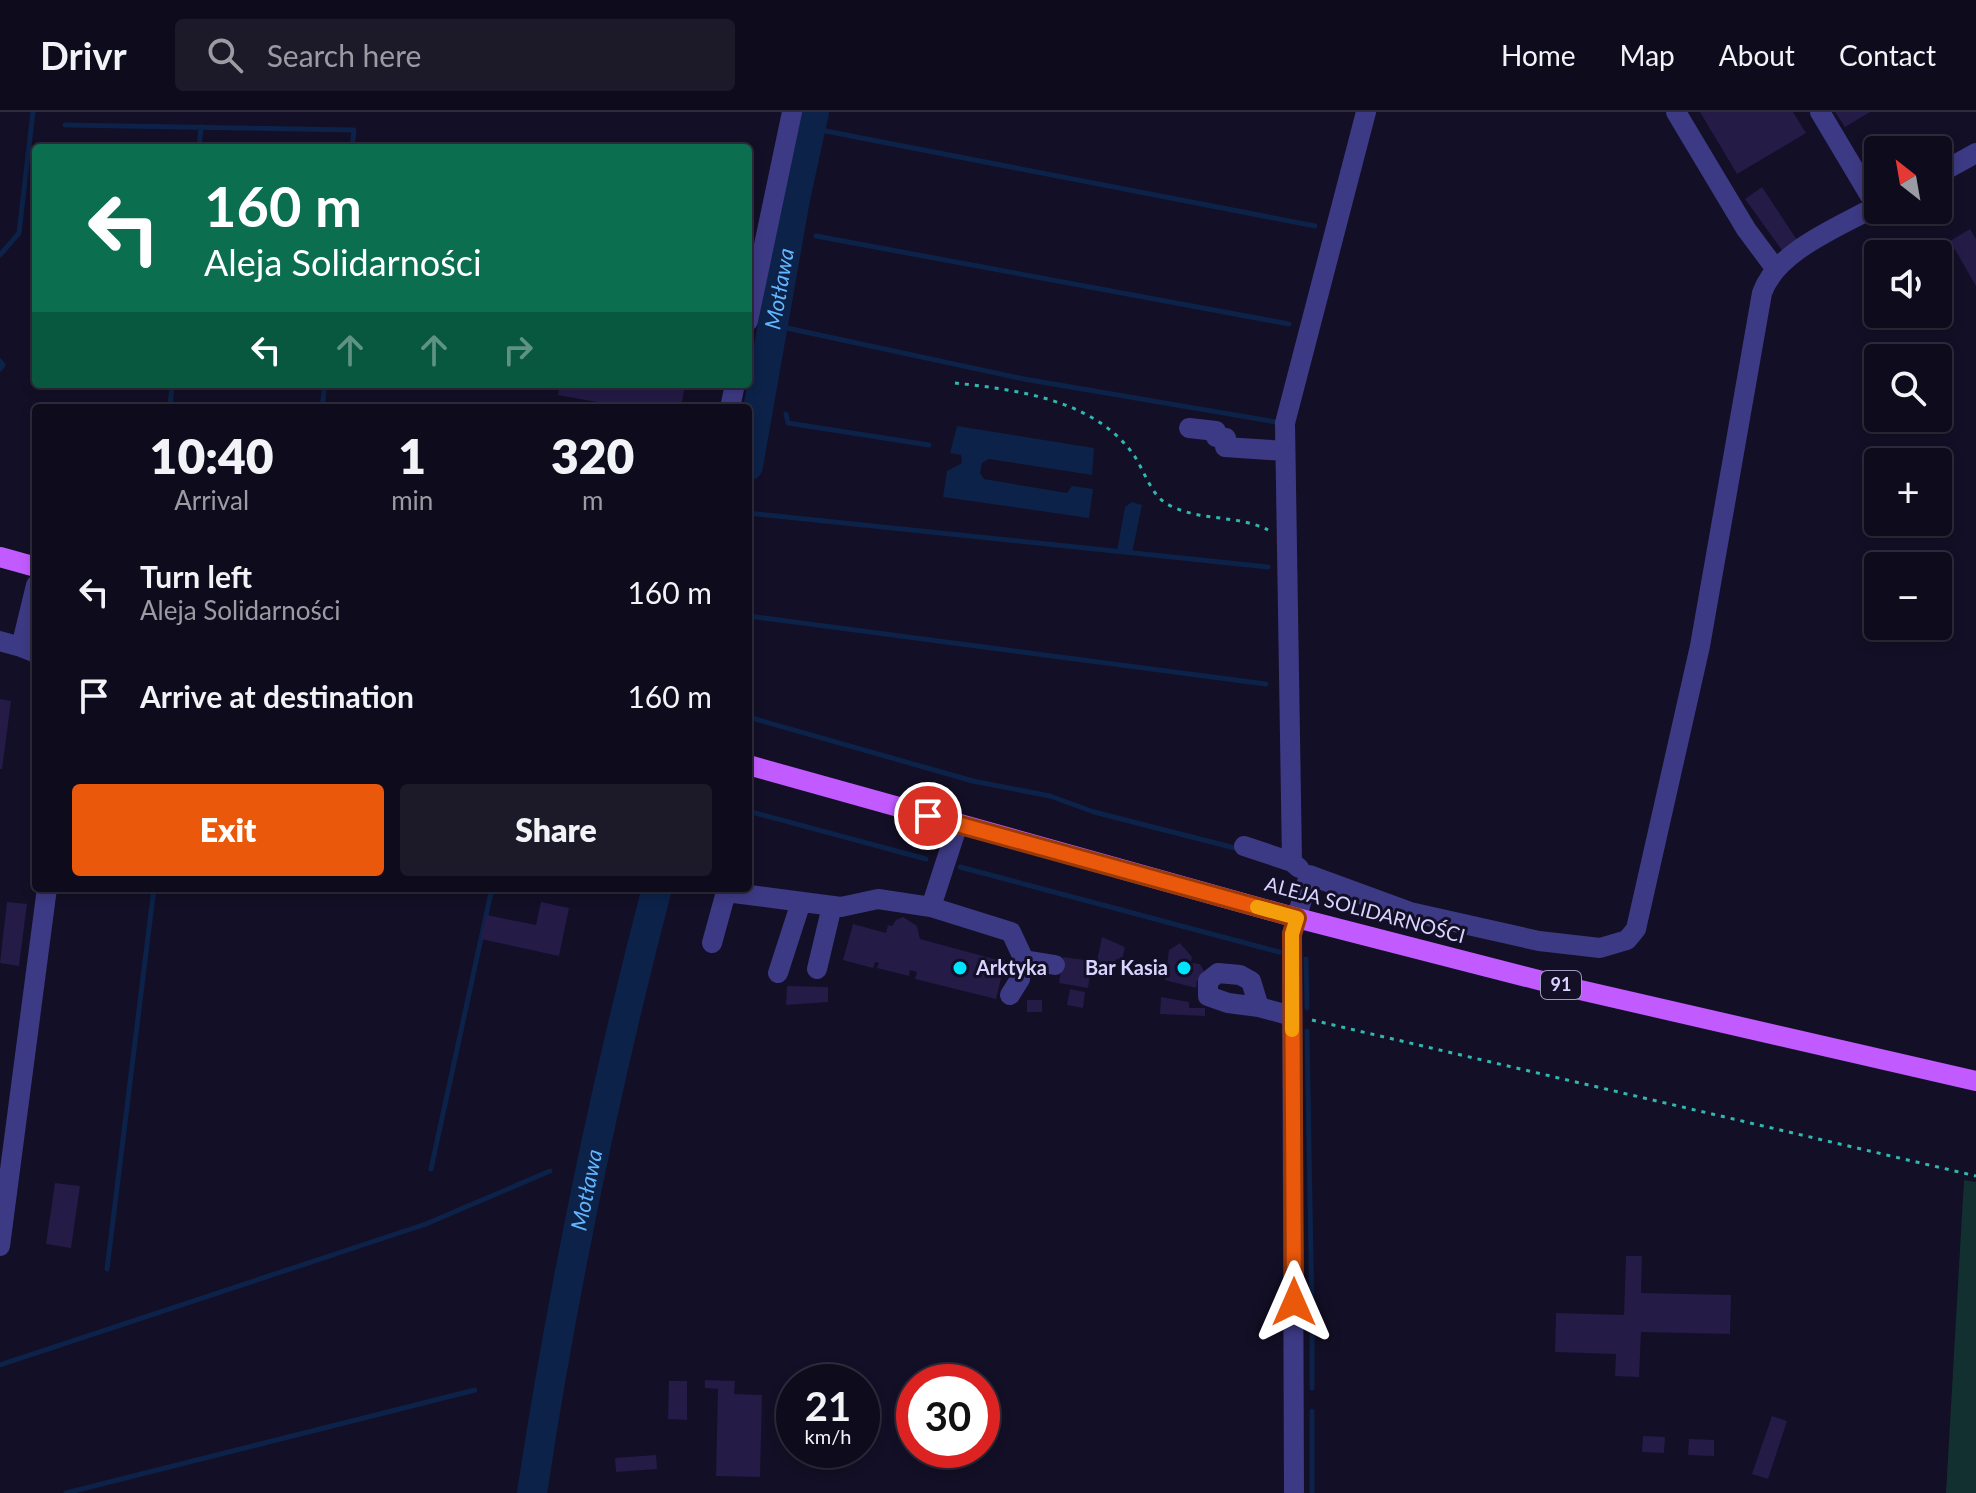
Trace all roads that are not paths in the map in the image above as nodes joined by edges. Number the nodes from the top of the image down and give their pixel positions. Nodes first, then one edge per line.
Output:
1 (792, 112) edge
2 (1366, 112) edge
3 (1676, 112) edge
4 (1820, 112) edge
5 (1976, 153) edge
6 (1952, 166) edge
7 (1864, 185) edge
8 (1864, 214) edge
9 (1775, 268) junction
10 (752, 302) edge
11 (1189, 428) dead end
12 (1285, 451) junction
13 (0, 557) edge
14 (32, 566) edge
15 (32, 618) edge
16 (0, 641) edge
17 (28, 650) edge
18 (752, 766) edge
19 (958, 824) junction
20 (1244, 846) dead end
21 (1292, 862) junction
22 (1309, 875) junction
23 (46, 892) edge
24 (801, 902) junction
25 (832, 906) junction
26 (931, 907) junction
27 (1297, 918) junction
28 (712, 943) dead end
29 (1024, 960) junction
30 (1055, 965) dead end
31 (817, 969) dead end
32 (778, 973) dead end
33 (1010, 995) dead end
34 (1259, 1007) dead end
35 (1292, 1016) junction
36 (1976, 1081) edge
37 (0, 1246) edge
38 (1294, 1493) edge

1 - 10 street
2 - 12 street
3 - 9 street
4 - 7 street
5 - 6 street
8 - 9 street
9 - 22 street
11 - 12 street
12 - 21 street
13 - 14 main road
15 - 17 street
16 - 17 street
18 - 19 main road, ALEJA SOLIDARNOŚCI / 91
19 - 26 street
19 - 27 main road, ALEJA SOLIDARNOŚCI / 91
20 - 21 street
21 - 22 street
22 - 27 street
23 - 37 street
24 - 25 street
24 - 28 street
24 - 32 street
25 - 26 street
25 - 31 street
26 - 29 street
27 - 35 street
27 - 36 main road, ALEJA SOLIDARNOŚCI / 91
29 - 30 street
29 - 33 street
34 - 35 street
35 - 38 street

